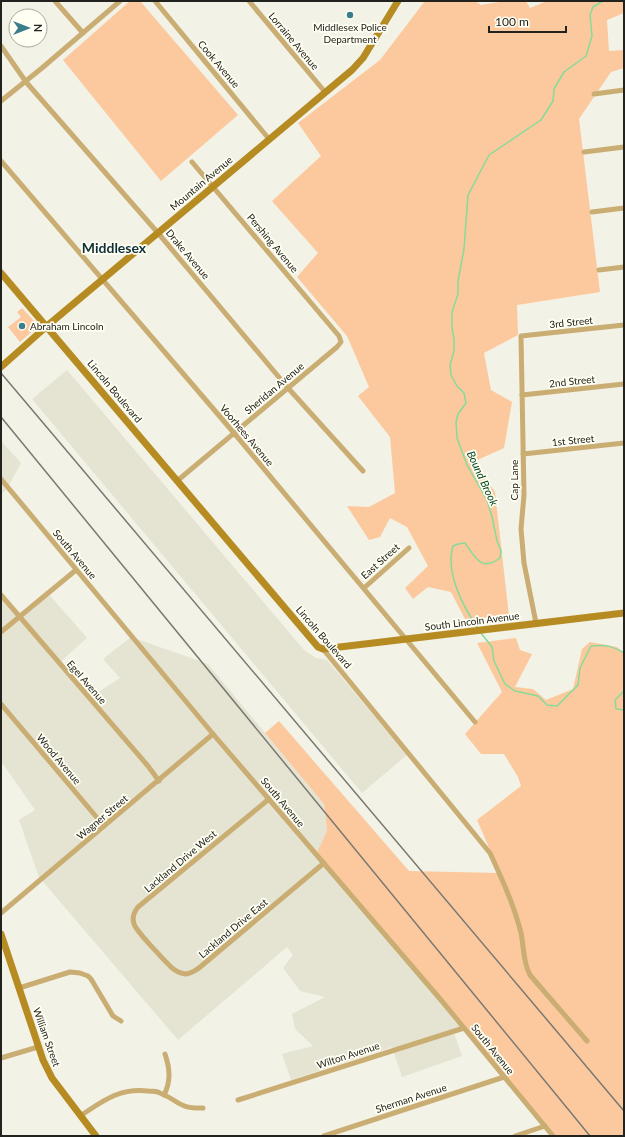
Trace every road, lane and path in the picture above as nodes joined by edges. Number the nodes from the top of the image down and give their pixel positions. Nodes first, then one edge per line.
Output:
1 (55, 1) edge
2 (120, 1) edge
3 (155, 1) edge
4 (249, 1) edge
5 (398, 1) edge
6 (83, 33) junction
7 (1, 46) edge
8 (26, 82) junction
9 (624, 90) edge
10 (325, 92) junction
11 (594, 94) dead end
12 (1, 101) edge
13 (269, 139) junction
14 (624, 147) edge
15 (584, 152) dead end
16 (1, 161) edge
17 (192, 162) dead end
18 (214, 186) junction
19 (624, 208) edge
20 (592, 212) dead end
21 (158, 233) junction
22 (624, 267) edge
23 (599, 270) dead end
24 (1, 272) edge
25 (103, 280) junction
26 (624, 325) edge
27 (47, 326) junction
28 (339, 336) joint
29 (521, 336) joint
30 (1, 367) edge
31 (624, 384) edge
32 (288, 388) junction
33 (522, 395) junction
34 (234, 433) junction
35 (624, 443) edge
36 (523, 454) junction
37 (363, 471) dead end
38 (1, 479) edge
39 (177, 481) junction
40 (409, 548) dead end
41 (76, 570) junction
42 (364, 588) junction
43 (1, 595) edge
44 (624, 613) edge
45 (20, 617) junction
46 (536, 623) junction
47 (1, 632) edge
48 (406, 639) junction
49 (323, 648) junction
50 (1, 704) edge
51 (475, 722) dead end
52 (214, 734) junction
53 (159, 781) junction
54 (269, 799) junction
55 (104, 826) junction
56 (324, 863) junction
57 (1, 912) edge
58 (1, 934) edge
59 (152, 946) joint
60 (19, 988) junction
61 (121, 1021) dead end
62 (464, 1028) junction
63 (587, 1041) dead end
64 (38, 1047) junction
65 (165, 1054) dead end
66 (1, 1058) edge
67 (504, 1077) junction
68 (164, 1095) junction
69 (238, 1100) dead end
70 (203, 1108) dead end
71 (80, 1116) junction
72 (545, 1126) junction
73 (341, 1133) edge
74 (96, 1136) edge
75 (324, 1136) edge
76 (515, 1136) edge
77 (553, 1136) edge

1 - 6 street
2 - 6 street
3 - 13 street, Cook Avenue
4 - 10 street, Lorraine Avenue
5 - 10 main road, Mountain Avenue
6 - 8 street
7 - 8 street, Drake Avenue
8 - 12 street
8 - 21 street, Drake Avenue
9 - 11 street
10 - 13 main road, Mountain Avenue
13 - 18 main road, Mountain Avenue
14 - 15 street
16 - 25 street, Voorhees Avenue
17 - 18 street, Pershing Avenue
18 - 21 main road, Mountain Avenue
18 - 28 street, Pershing Avenue
19 - 20 street
21 - 25 main road, Mountain Avenue
21 - 32 street, Drake Avenue
22 - 23 street
24 - 27 main road, Lincoln Boulevard
25 - 27 main road, Mountain Avenue
25 - 34 street, Voorhees Avenue
26 - 29 street, 3rd Street
27 - 30 main road, Mountain Avenue
27 - 39 main road, Lincoln Boulevard
28 - 32 street, Sheridan Avenue
29 - 33 street, Cap Lane
31 - 33 street, 2nd Street
32 - 34 street, Sheridan Avenue
32 - 37 street, Drake Avenue
33 - 36 street, Cap Lane
34 - 39 street, Sheridan Avenue
34 - 42 street, Voorhees Avenue
35 - 36 street, 1st Street
36 - 46 street, Cap Lane
38 - 41 street, South Avenue
39 - 49 main road, Lincoln Boulevard
40 - 42 street, East Street
41 - 45 street
41 - 52 street, South Avenue
42 - 48 street, Voorhees Avenue
43 - 45 street, Egel Avenue
44 - 46 main road, South Lincoln Avenue
45 - 47 street
45 - 53 street, Egel Avenue
46 - 48 main road, South Lincoln Avenue
48 - 49 main road, South Lincoln Avenue
48 - 51 street, Voorhees Avenue
49 - 63 street, Lincoln Boulevard
50 - 55 street, Wood Avenue
52 - 53 street, Wagner Street
52 - 54 street, South Avenue
53 - 55 street, Wagner Street
54 - 56 street, South Avenue
54 - 59 street, Lackland Drive West
55 - 57 street, Wagner Street
56 - 59 street, Lackland Drive East
56 - 62 street, South Avenue
58 - 60 main road, William Street
60 - 61 street
60 - 64 main road, William Street
62 - 67 street, South Avenue
62 - 69 street, Wilton Avenue
64 - 66 street
64 - 71 main road, William Street
65 - 68 street
67 - 72 street, South Avenue
67 - 73 street, Sherman Avenue
68 - 70 street
68 - 71 street
71 - 74 main road, William Street
72 - 76 street
72 - 77 street, South Avenue
73 - 75 street, Sherman Avenue

